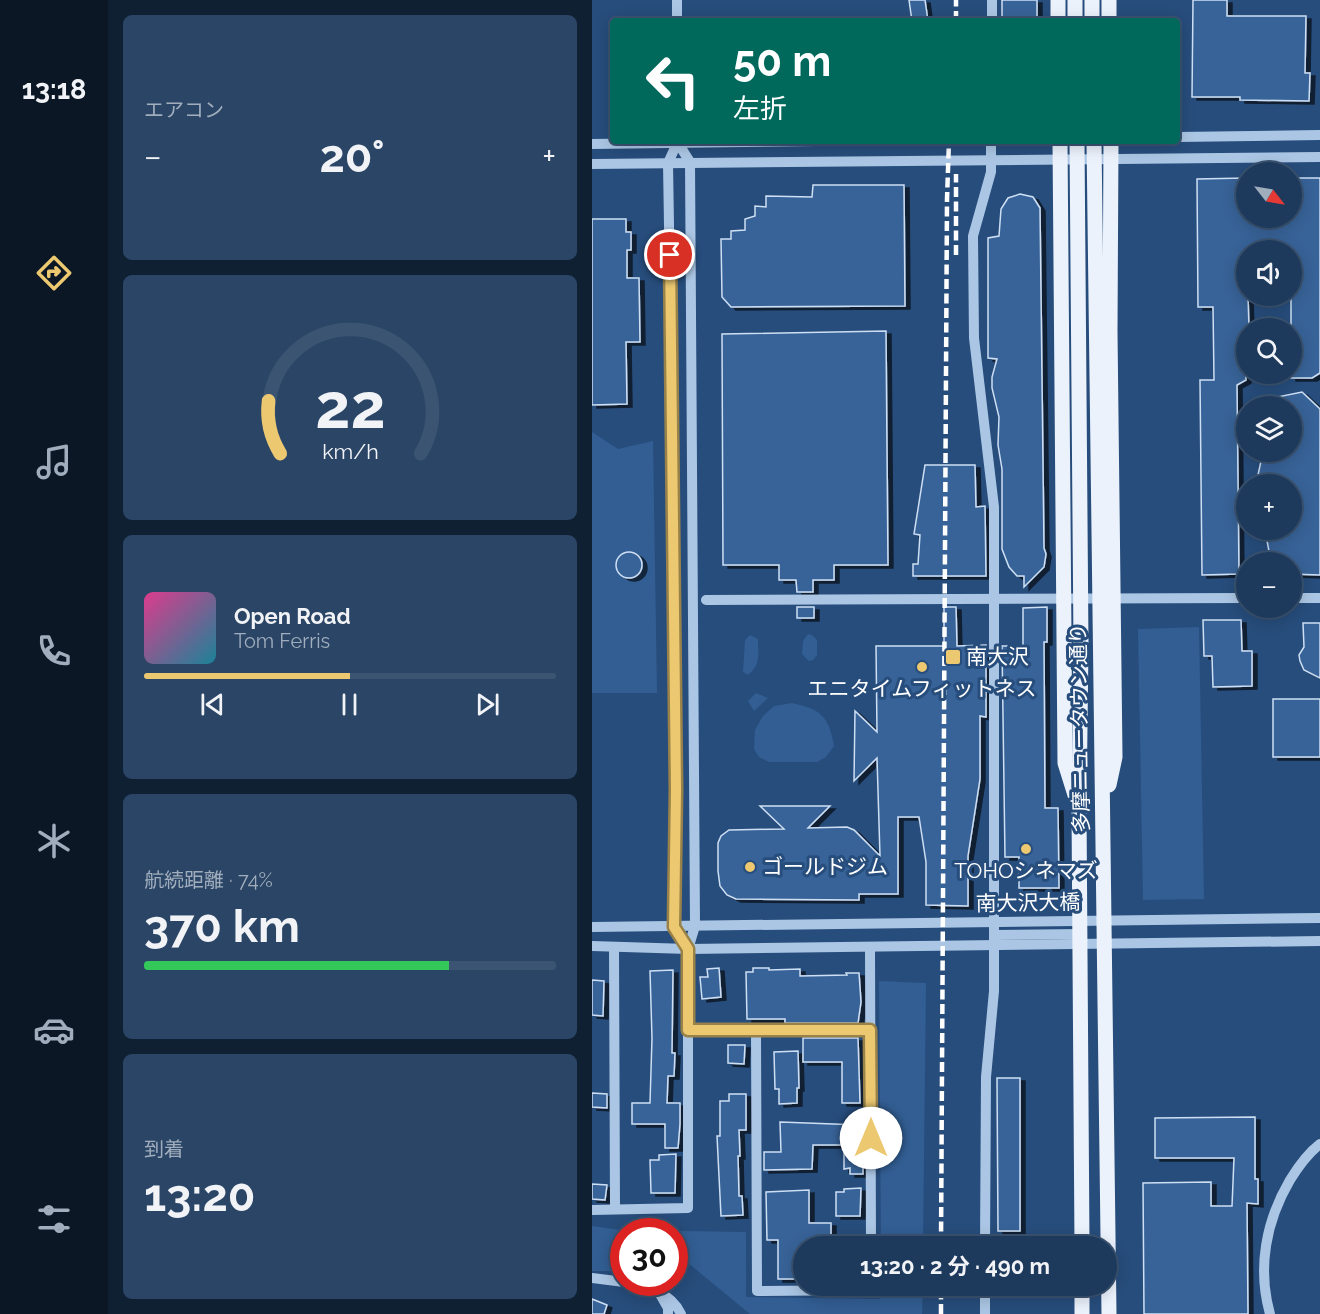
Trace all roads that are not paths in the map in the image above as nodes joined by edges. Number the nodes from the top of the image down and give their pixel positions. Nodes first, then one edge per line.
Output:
1 (677, 0) edge
2 (992, 0) edge
3 (1058, 0) edge
4 (1075, 0) edge
5 (1092, 0) edge
6 (1109, 0) edge
7 (677, 18) edge
8 (992, 18) edge
9 (1058, 18) edge
10 (1075, 18) edge
11 (1092, 18) edge
12 (1110, 18) edge
13 (1320, 135) edge
14 (1180, 137) edge
15 (592, 144) edge
16 (610, 144) edge
17 (677, 144) edge
18 (679, 144) edge
19 (991, 144) edge
20 (1060, 144) edge
21 (1077, 144) edge
22 (1094, 144) edge
23 (1111, 144) edge
24 (1320, 157) edge
25 (1111, 158) junction
26 (1060, 159) junction
27 (690, 162) junction
28 (668, 163) junction
29 (592, 164) edge
30 (1236, 598) edge
31 (1302, 598) edge
32 (1320, 598) edge
33 (706, 600) dead end
34 (1104, 808) junction
35 (1079, 809) junction
36 (1320, 918) edge
37 (696, 926) junction
38 (592, 927) edge
39 (674, 927) junction
40 (1080, 934) junction
41 (994, 935) junction
42 (1320, 941) edge
43 (592, 946) edge
44 (614, 947) junction
45 (870, 947) junction
46 (688, 949) junction
47 (688, 1030) junction
48 (756, 1030) junction
49 (870, 1030) junction
50 (1320, 1144) edge
51 (615, 1209) junction
52 (592, 1210) edge
53 (871, 1236) edge
54 (985, 1236) edge
55 (1082, 1236) edge
56 (592, 1278) edge
57 (610, 1280) edge
58 (793, 1291) edge
59 (660, 1296) edge
60 (664, 1296) edge
61 (985, 1296) edge
62 (1082, 1296) edge
63 (668, 1314) edge
64 (681, 1314) edge
65 (985, 1314) edge
66 (1082, 1314) edge
67 (1109, 1314) edge
68 (1270, 1314) edge

1 - 7 street
2 - 8 street
3 - 9 main road
4 - 10 main road
5 - 11 main road
6 - 12 main road
13 - 14 street
15 - 16 street
17 - 28 street
18 - 27 street
19 - 41 street
20 - 26 main road
21 - 35 main road, 多摩ニュータウン通り
22 - 34 main road, 多摩ニュータウン通り
23 - 25 main road
24 - 25 street
25 - 26 street
25 - 34 main road
26 - 27 street
26 - 35 main road
27 - 28 street
27 - 37 street
28 - 29 street
28 - 39 street
30 - 33 street
31 - 32 street
34 - 67 main road, 多摩ニュータウン通り
35 - 40 main road, 多摩ニュータウン通り
36 - 37 street, 南大沢大橋
37 - 39 street, 南大沢大橋
37 - 46 street
38 - 39 street, 南大沢大橋
39 - 46 street
40 - 41 street
40 - 55 main road, 多摩ニュータウン通り
41 - 54 street
42 - 45 street, 南大沢大橋
43 - 44 street, 南大沢大橋
44 - 46 street, 南大沢大橋
44 - 51 street
45 - 46 street, 南大沢大橋
45 - 49 street
46 - 47 street
47 - 48 street
47 - 51 street
48 - 49 street
48 - 58 street
49 - 53 street
50 - 68 street
51 - 52 street
56 - 57 street
59 - 63 street
60 - 64 street
61 - 65 street
62 - 66 main road

